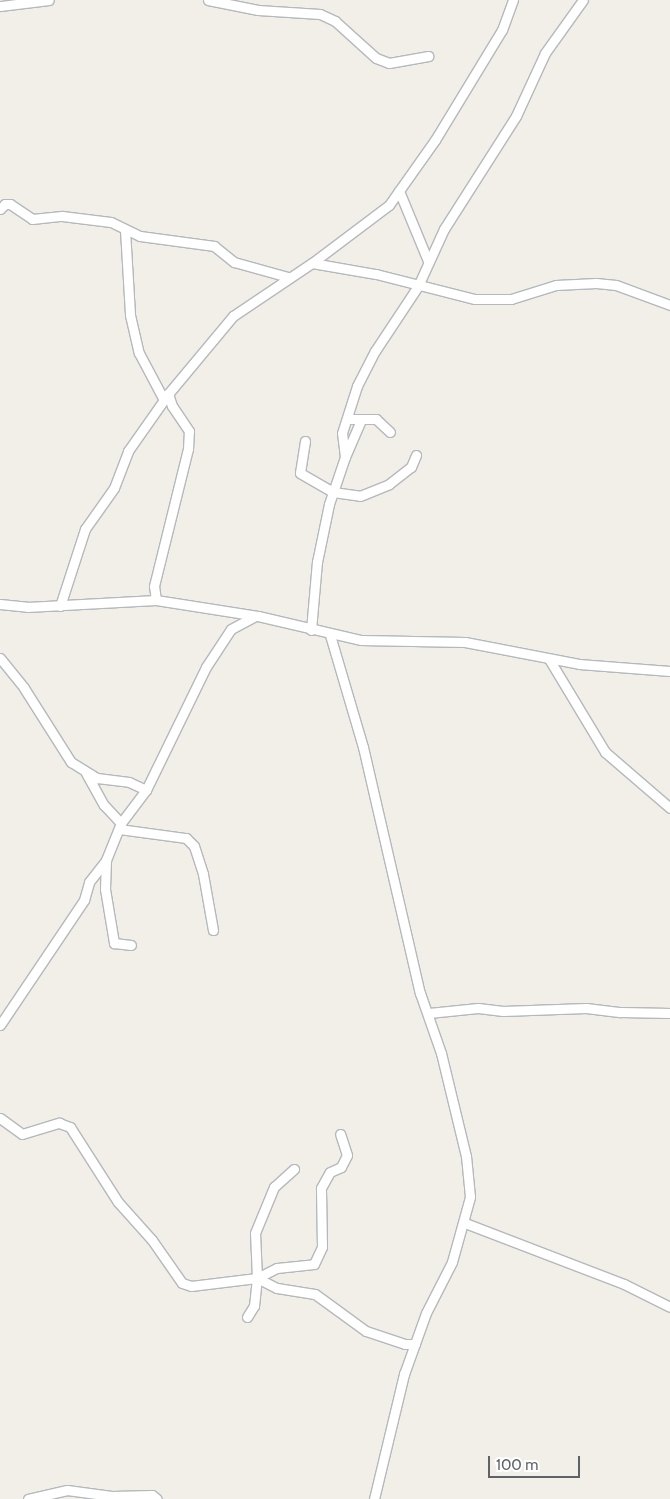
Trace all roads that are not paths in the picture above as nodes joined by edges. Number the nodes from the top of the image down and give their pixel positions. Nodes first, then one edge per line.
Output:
1 (49, 0) edge
2 (208, 0) edge
3 (513, 0) edge
4 (583, 0) edge
5 (0, 6) edge
6 (428, 56) dead end
7 (399, 191) junction
8 (0, 209) edge
9 (125, 230) junction
10 (428, 261) junction
11 (312, 263) junction
12 (288, 277) junction
13 (418, 286) junction
14 (670, 305) edge
15 (166, 397) junction
16 (348, 419) junction
17 (361, 420) junction
18 (390, 432) dead end
19 (305, 441) dead end
20 (416, 455) dead end
21 (345, 457) junction
22 (333, 492) junction
23 (156, 600) junction
24 (0, 604) edge
25 (60, 606) junction
26 (234, 612) junction
27 (258, 616) junction
28 (233, 627) junction
29 (311, 630) junction
30 (330, 635) junction
31 (0, 658) edge
32 (549, 659) junction
33 (670, 672) edge
34 (86, 773) junction
35 (146, 790) junction
36 (670, 808) edge
37 (111, 815) junction
38 (120, 826) junction
39 (116, 839) junction
40 (106, 860) junction
41 (213, 930) dead end
42 (131, 945) dead end
43 (429, 1013) junction
44 (670, 1013) edge
45 (0, 1025) edge
46 (0, 1118) edge
47 (340, 1134) dead end
48 (294, 1170) dead end
49 (465, 1223) junction
50 (257, 1278) junction
51 (670, 1307) edge
52 (247, 1317) dead end
53 (414, 1344) junction
54 (28, 1499) edge
55 (157, 1499) edge
56 (374, 1499) edge

1 - 5 street
2 - 6 street
3 - 7 street
4 - 10 street
7 - 10 street
7 - 11 street
8 - 9 street
9 - 12 street
9 - 15 street
10 - 13 street
11 - 12 street
11 - 13 street
12 - 15 street
13 - 14 street
13 - 16 street
15 - 23 street
15 - 25 street
16 - 17 street
16 - 21 street
17 - 18 street
17 - 21 street
19 - 22 street
20 - 22 street
21 - 22 street
22 - 29 street
23 - 25 street
23 - 26 street
24 - 25 street
26 - 27 street
26 - 28 street
27 - 28 street
27 - 29 street
28 - 35 street
29 - 30 street
30 - 32 street
30 - 43 street
31 - 34 street
32 - 33 street
32 - 36 street
34 - 35 street
34 - 37 street
35 - 38 street
37 - 38 street
37 - 39 street
38 - 39 street
38 - 41 street
39 - 40 street
40 - 42 street
40 - 45 street
43 - 44 street
43 - 49 street
46 - 50 street
47 - 50 street
48 - 50 street
49 - 51 street
49 - 53 street
50 - 52 street
50 - 53 street
53 - 56 street
54 - 55 street

